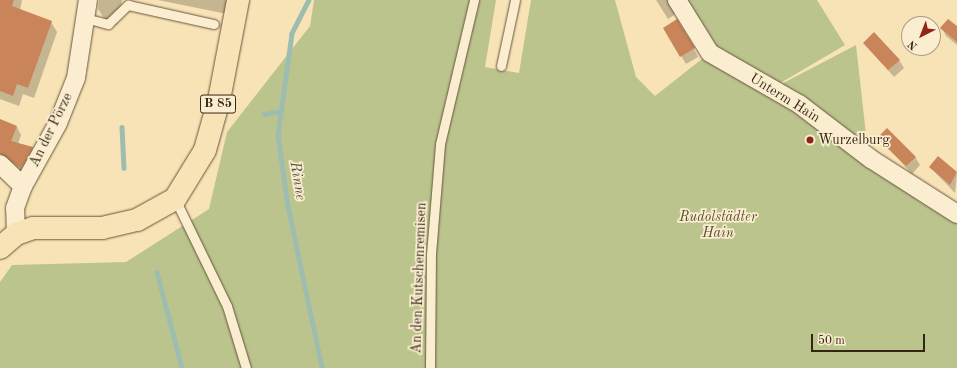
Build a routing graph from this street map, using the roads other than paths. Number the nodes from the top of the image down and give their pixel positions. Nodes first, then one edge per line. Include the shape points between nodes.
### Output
1 (88, 0) edge
2 (238, 0) edge
3 (474, 0) edge
4 (515, 0) edge
5 (676, 0) edge
6 (85, 18) junction
7 (214, 24) dead end
8 (500, 66) dead end
9 (0, 164) edge
10 (23, 186) junction
11 (176, 199) junction
12 (957, 214) edge
13 (8, 241) edge
14 (246, 368) edge
15 (430, 368) edge

1 - 6 street, An der Pörze
2 - 11 main road, B 85 via 219,100 205,150
3 - 15 lane, An den Kutschenremisen via 440,144 431,254
4 - 8 lane
5 - 12 street, Unterm Hain via 710,53 799,104 871,159
6 - 7 lane via 108,24 128,4
6 - 10 street, An der Pörze via 76,78 58,123
9 - 10 street
10 - 13 street, An der Pörze
11 - 13 main road, B 85 via 158,210 120,225 40,227
11 - 14 lane via 227,306

